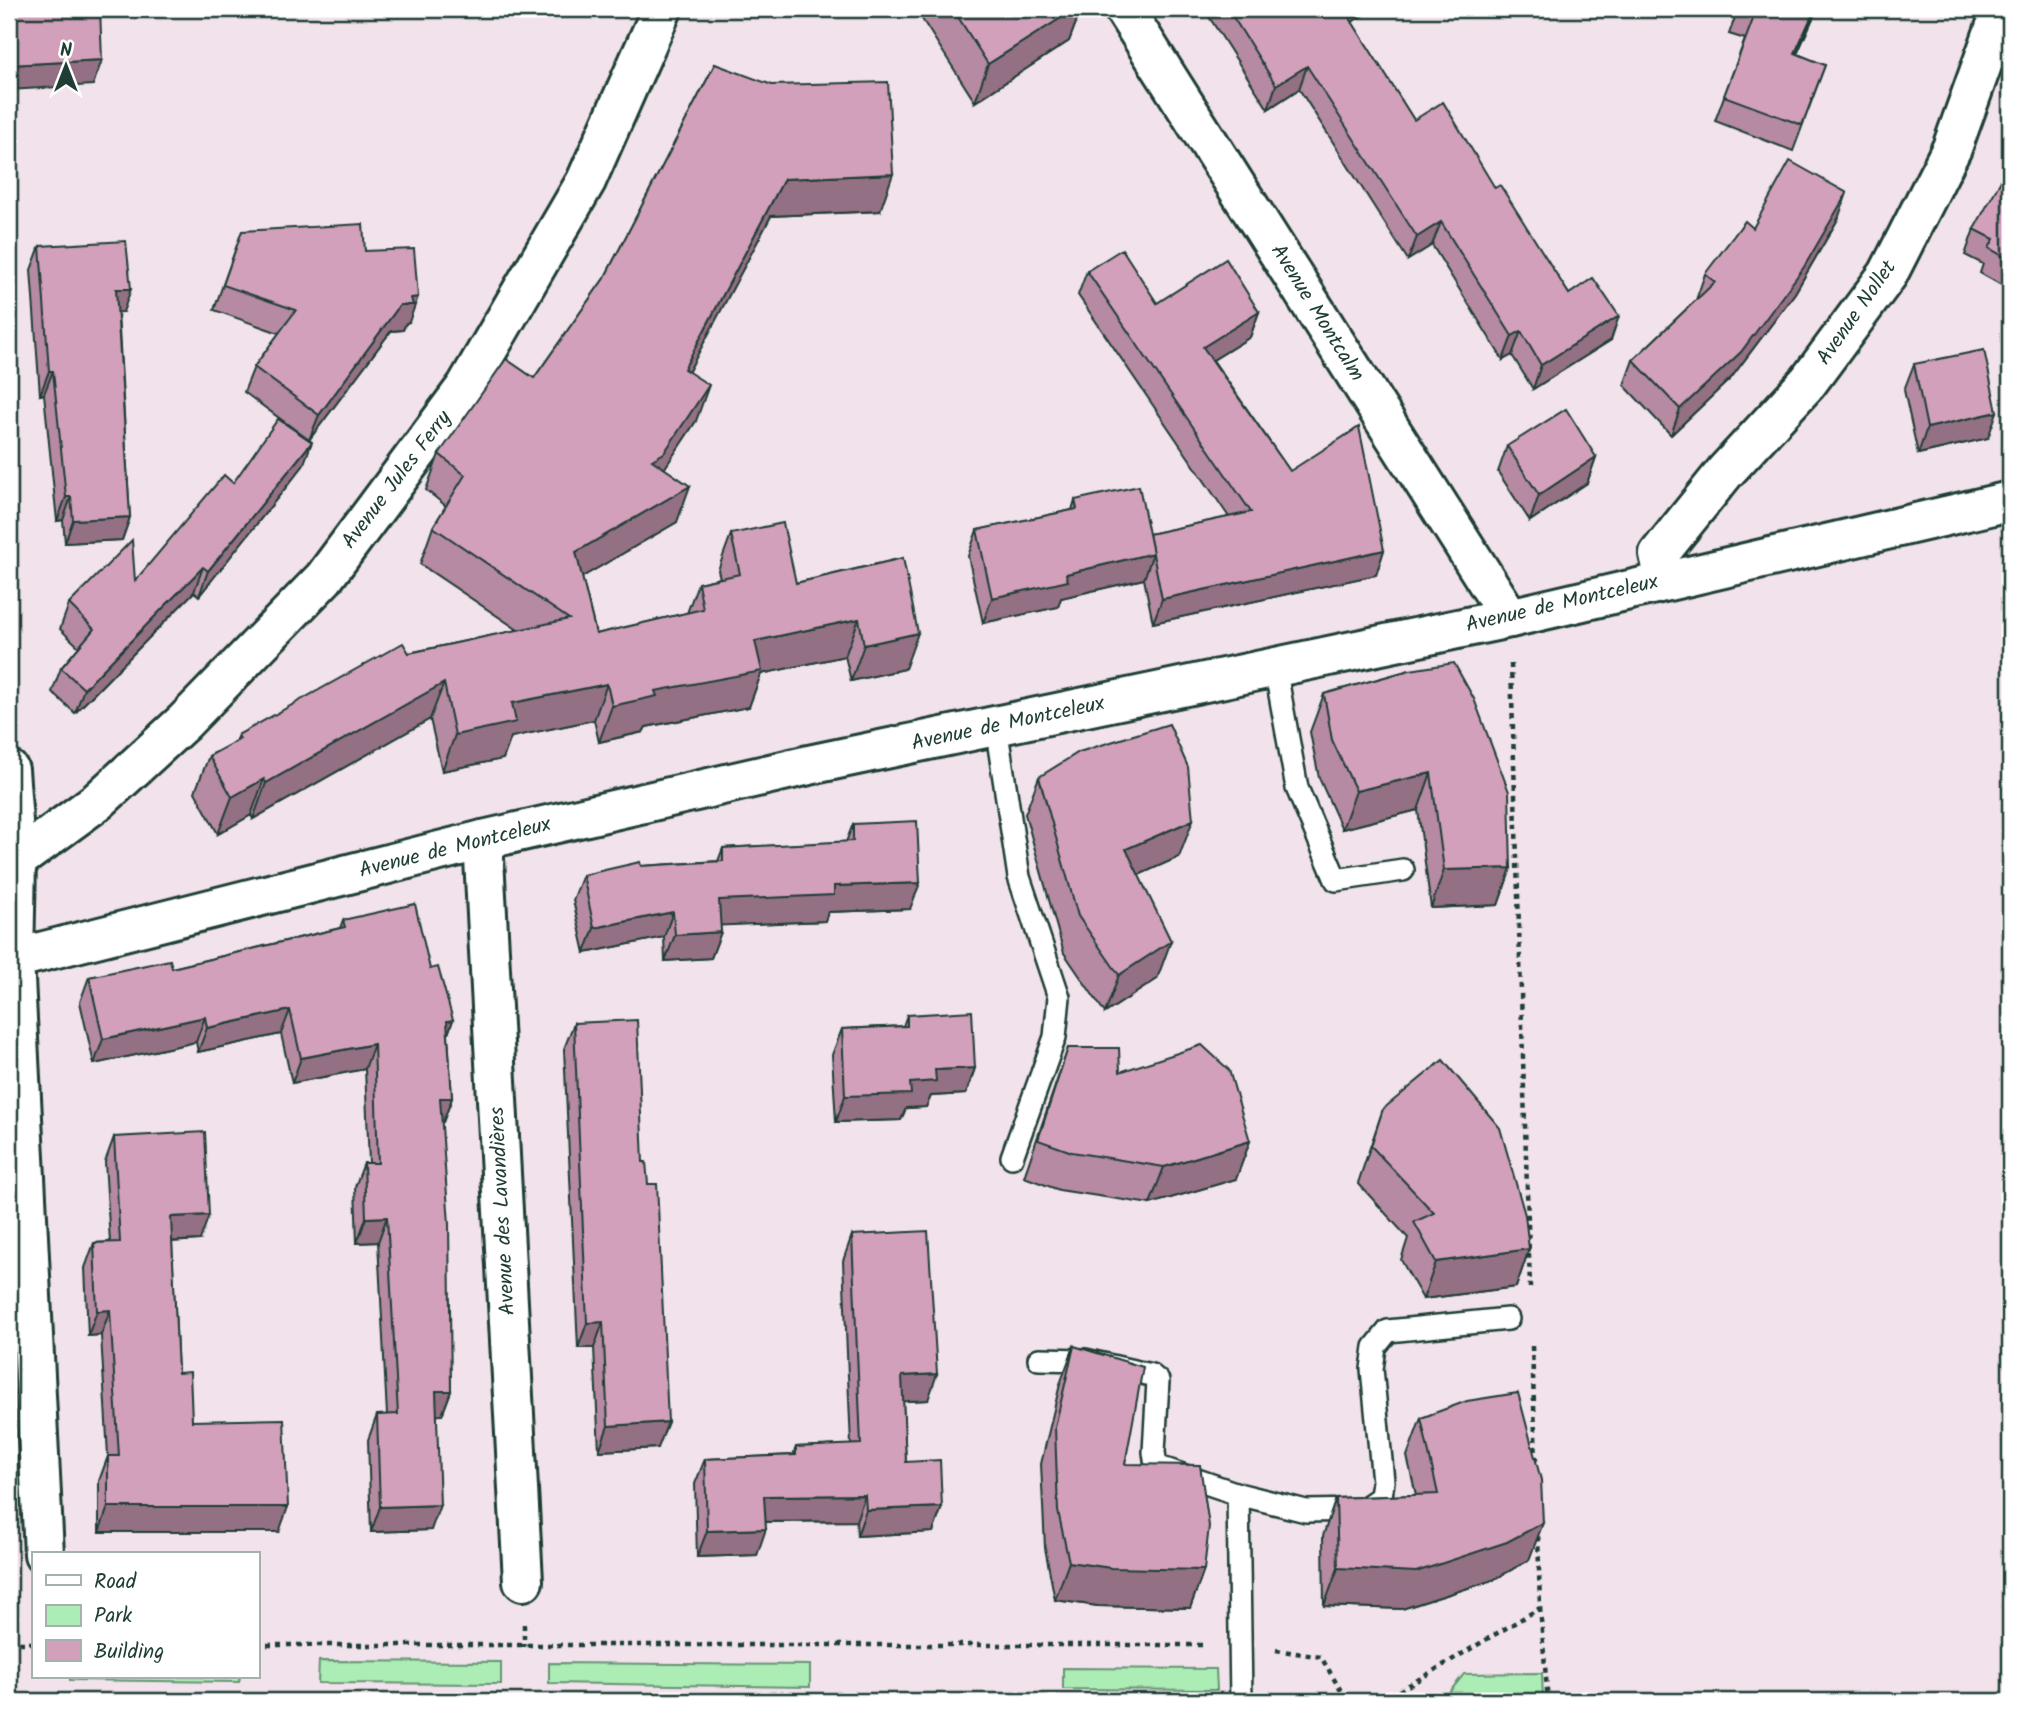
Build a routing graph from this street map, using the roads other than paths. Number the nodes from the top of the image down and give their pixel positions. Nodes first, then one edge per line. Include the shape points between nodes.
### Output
1 (662, 9) edge
2 (1124, 9) edge
3 (2002, 9) edge
4 (2010, 501) edge
5 (1665, 580) junction
6 (1510, 618) junction
7 (1275, 667) junction
8 (996, 726) junction
9 (9, 770) edge
10 (483, 840) junction
11 (13, 864) edge
12 (1403, 870) dead end
13 (12, 959) edge
14 (1012, 1157) dead end
15 (1508, 1319) dead end
16 (1039, 1359) dead end
17 (1238, 1494) junction
18 (44, 1552) edge
19 (523, 1581) dead end
20 (1241, 1701) edge

1 - 11 street, Avenue Jules Ferry via 586,181 466,387 324,578 174,731 98,801
2 - 6 street, Avenue Montcalm
3 - 5 street, Avenue Nollet via 1952,148 1888,274 1808,382 1725,472 1659,554
4 - 5 street, Avenue de Montceleux
5 - 6 street, Avenue de Montceleux
6 - 7 street, Avenue de Montceleux
7 - 8 street, Avenue de Montceleux
7 - 12 lane via 1297,788 1336,880
8 - 10 street, Avenue de Montceleux
8 - 14 lane via 1019,877 1059,997 1055,1037
9 - 11 street
10 - 13 street, Avenue de Montceleux
10 - 19 street, Avenue des Lavandières
11 - 13 street
13 - 18 street
15 - 17 lane via 1388,1331 1375,1347 1372,1369 1383,1481 1381,1497 1362,1510 1306,1511
16 - 17 lane via 1085,1360 1151,1375 1158,1381 1156,1466
17 - 20 lane

